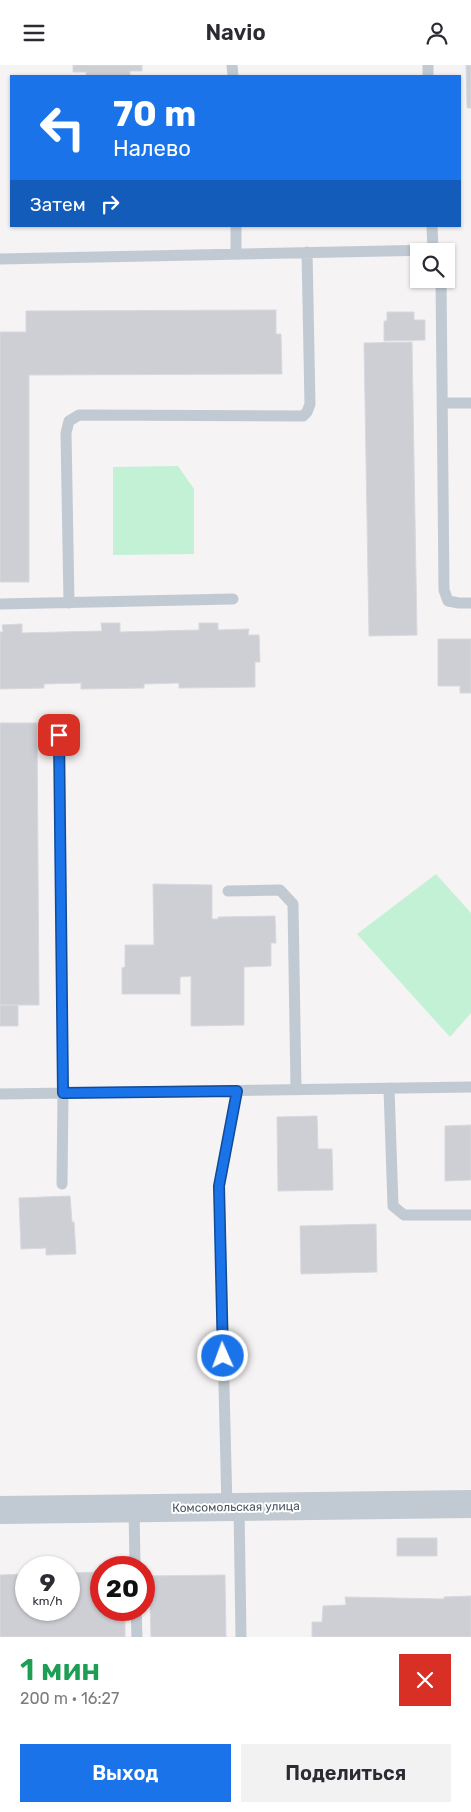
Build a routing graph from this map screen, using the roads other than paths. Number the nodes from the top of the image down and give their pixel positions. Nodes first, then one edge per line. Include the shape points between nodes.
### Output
1 (236, 227) edge
2 (432, 227) edge
3 (433, 243) edge
4 (410, 251) edge
5 (307, 252) junction
6 (236, 254) junction
7 (0, 259) edge
8 (441, 288) edge
9 (442, 403) junction
10 (471, 403) edge
11 (233, 599) dead end
12 (68, 603) junction
13 (471, 603) edge
14 (0, 604) edge
15 (59, 735) dead end
16 (228, 891) dead end
17 (471, 1087) edge
18 (389, 1088) junction
19 (296, 1089) junction
20 (237, 1091) junction
21 (63, 1093) junction
22 (0, 1095) edge
23 (62, 1184) dead end
24 (471, 1215) edge
25 (471, 1504) edge
26 (233, 1507) junction
27 (134, 1508) junction
28 (0, 1510) edge
29 (135, 1556) edge
30 (136, 1621) edge
31 (137, 1637) edge
32 (241, 1637) edge

1 - 6 lane
2 - 3 lane
4 - 5 lane
5 - 6 lane
5 - 12 lane via 310,404 302,416 79,415 69,421 66,433
6 - 7 lane
8 - 9 lane
9 - 10 lane
9 - 13 lane via 444,591 448,601
11 - 12 lane
12 - 14 lane
15 - 21 lane
16 - 19 lane via 280,890 293,904
17 - 18 lane
18 - 19 lane
18 - 24 lane via 393,1206 404,1215
19 - 20 lane
20 - 21 lane
20 - 26 lane via 219,1186
21 - 22 lane
21 - 23 lane
25 - 26 street, Комсомольская улица
26 - 27 street, Комсомольская улица
26 - 32 lane
27 - 28 street, Комсомольская улица
27 - 29 lane
30 - 31 lane

